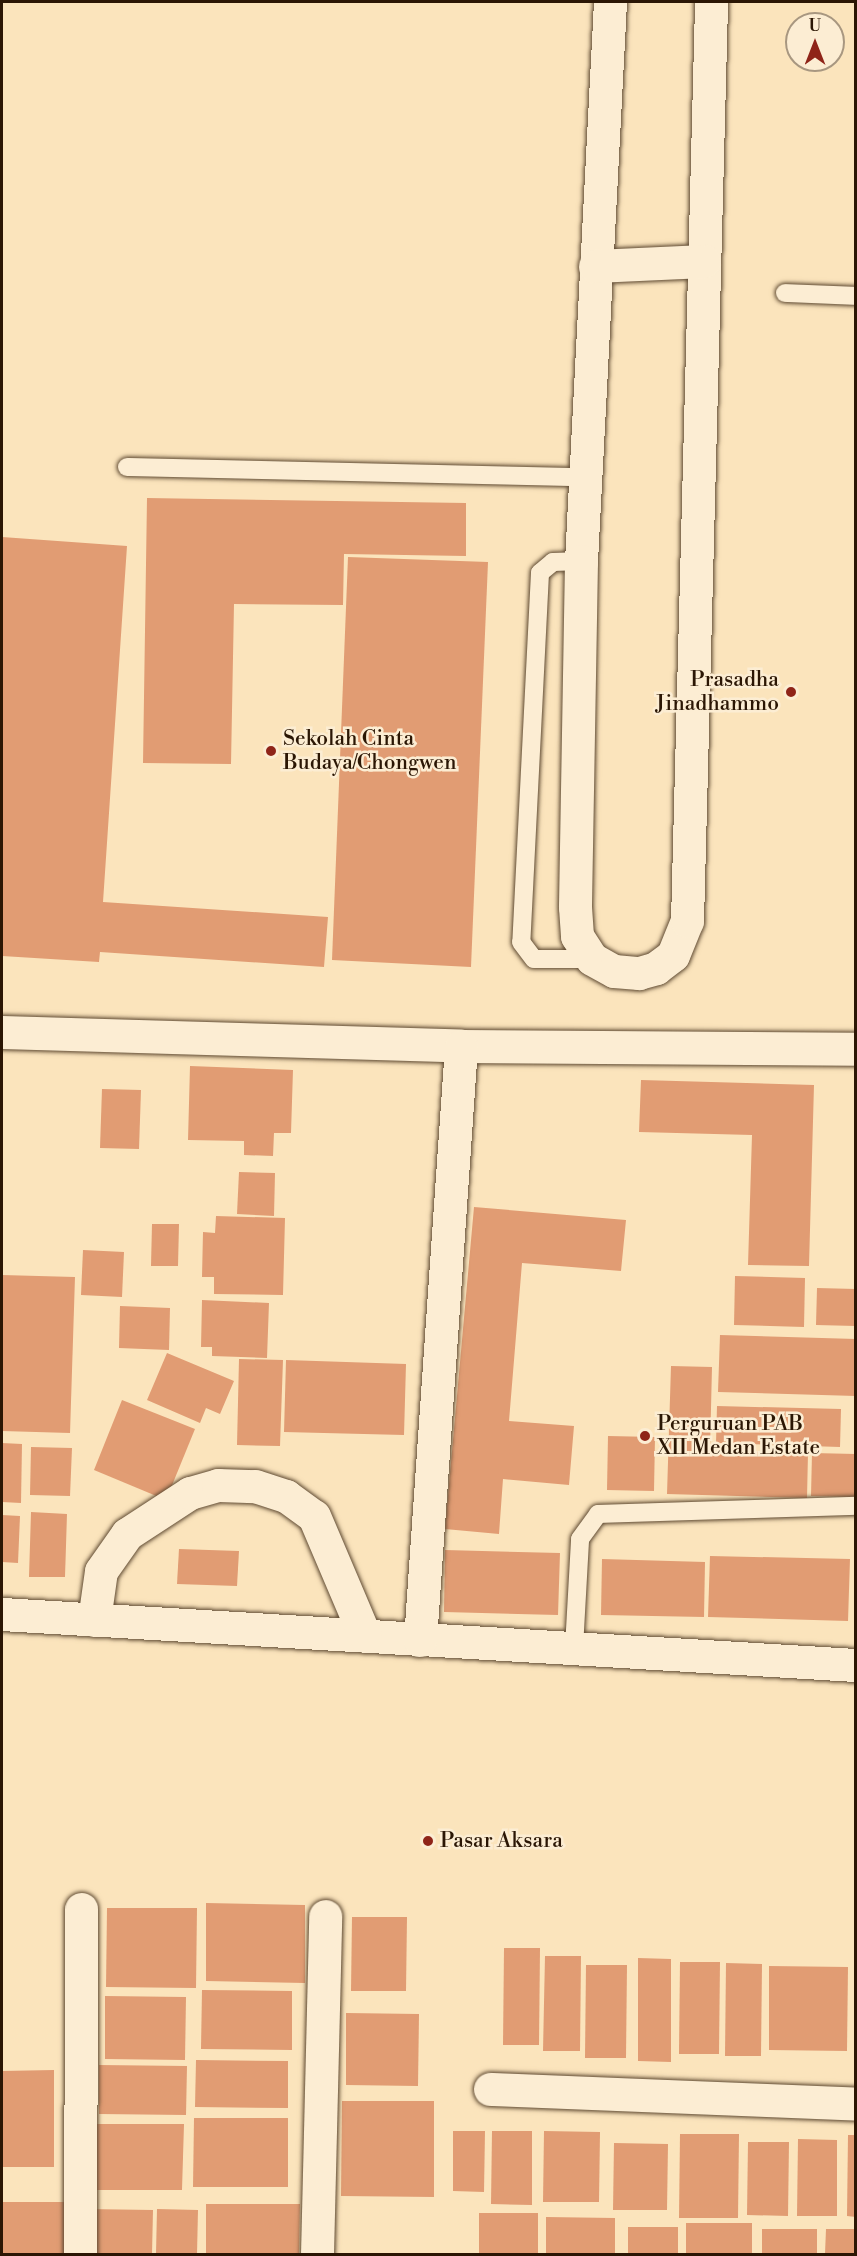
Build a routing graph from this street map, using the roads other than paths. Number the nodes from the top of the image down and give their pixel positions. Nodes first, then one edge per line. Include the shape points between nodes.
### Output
1 (610, 2) edge
2 (711, 2) edge
3 (704, 261) junction
4 (595, 266) junction
5 (784, 293) dead end
6 (855, 296) edge
7 (127, 466) dead end
8 (584, 477) junction
9 (581, 561) junction
10 (592, 959) junction
11 (2, 1032) edge
12 (461, 1046) junction
13 (855, 1049) edge
14 (855, 1506) edge
15 (2, 1614) edge
16 (94, 1620) junction
17 (365, 1636) junction
18 (420, 1640) junction
19 (574, 1648) junction
20 (855, 1665) edge
21 (81, 1910) dead end
22 (325, 1916) dead end
23 (490, 2089) dead end
24 (855, 2104) edge
25 (80, 2254) edge
26 (317, 2254) edge

1 - 4 street
2 - 3 street
3 - 4 street
3 - 10 street via 687,921 680,945 656,968 639,973 614,971
4 - 8 street
5 - 6 lane
7 - 8 lane
8 - 9 street
9 - 10 street via 575,907 577,936
9 - 10 lane via 553,562 540,573 521,942 534,959
11 - 12 street
12 - 13 street
12 - 18 street
14 - 19 lane via 598,1514 579,1539
15 - 16 street
16 - 17 street
16 - 17 street via 101,1571 127,1534 190,1493 218,1485 255,1486 286,1497 314,1516
17 - 18 street
18 - 19 street
19 - 20 street
21 - 25 street
22 - 26 street
23 - 24 street

